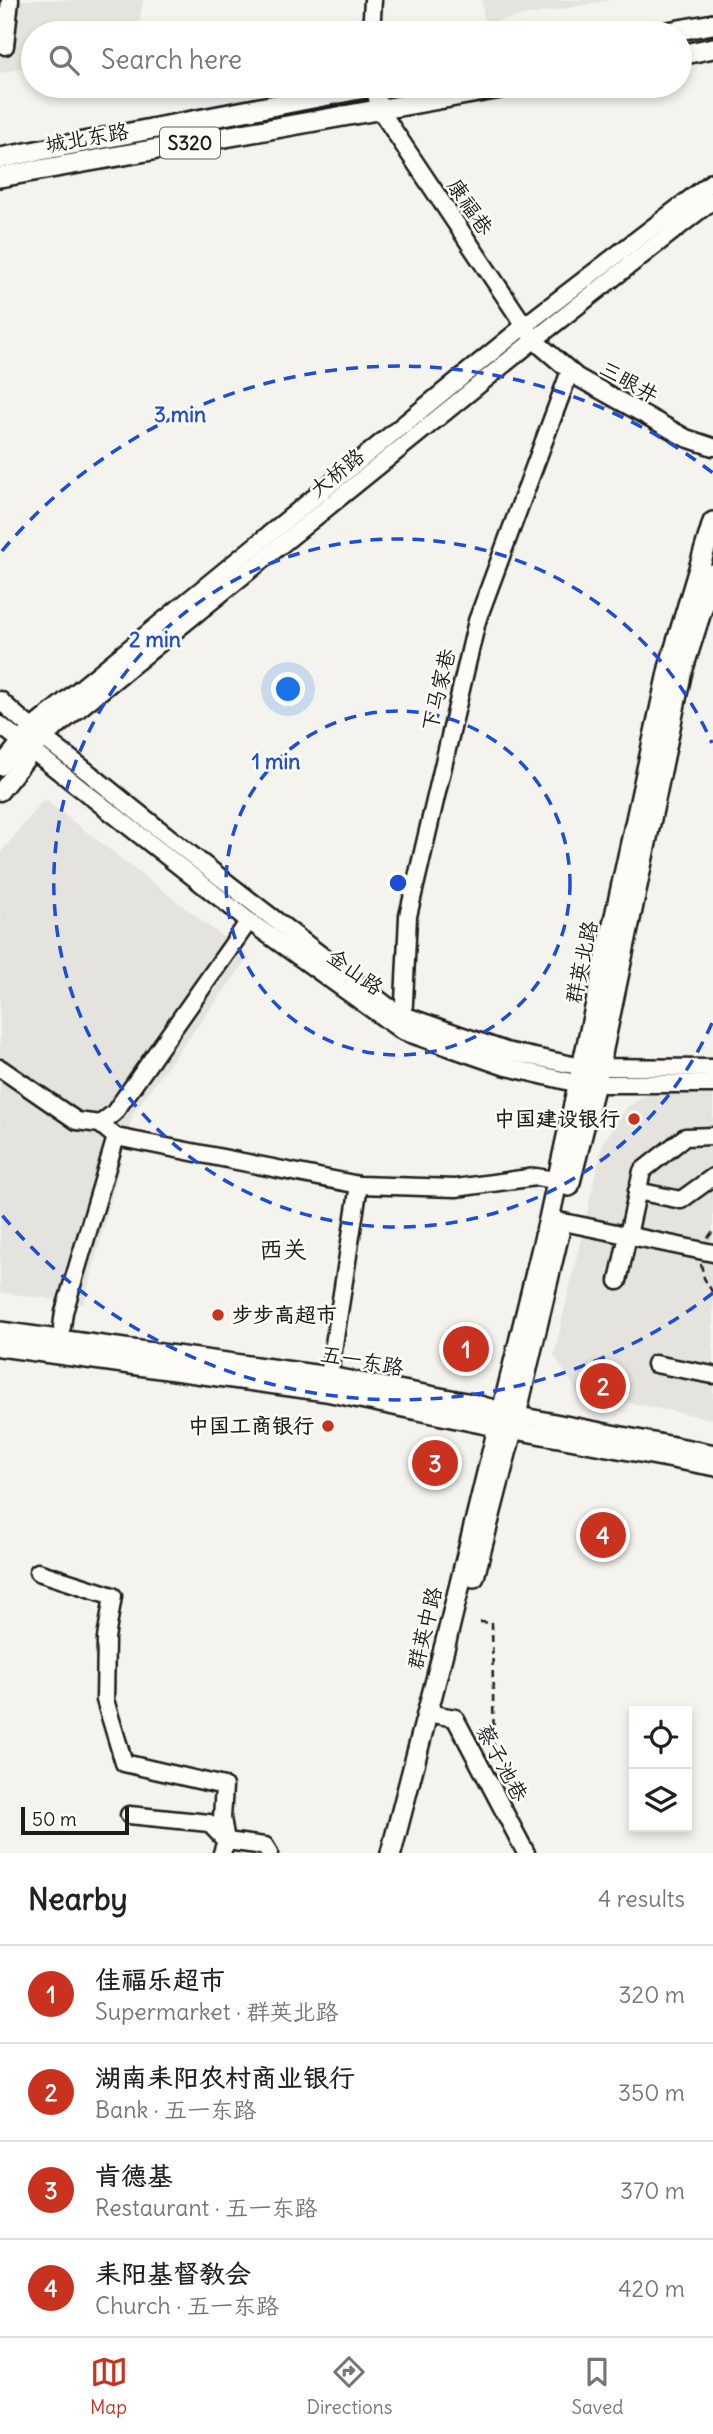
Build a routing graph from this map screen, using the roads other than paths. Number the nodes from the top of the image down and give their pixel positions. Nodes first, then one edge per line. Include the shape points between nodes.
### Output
1 (10, 0) edge
2 (373, 0) edge
3 (372, 21) edge
4 (713, 24) edge
5 (692, 28) edge
6 (5, 46) dead end
7 (713, 48) edge
8 (692, 52) edge
9 (312, 98) edge
10 (378, 98) edge
11 (446, 98) edge
12 (380, 110) junction
13 (0, 158) edge
14 (0, 177) edge
15 (713, 181) edge
16 (713, 200) edge
17 (529, 333) junction
18 (570, 371) junction
19 (713, 447) edge
20 (713, 522) edge
21 (713, 574) edge
22 (0, 700) edge
23 (0, 725) edge
24 (38, 732) junction
25 (26, 746) junction
26 (0, 767) edge
27 (0, 792) edge
28 (249, 921) junction
29 (403, 1023) junction
30 (0, 1068) edge
31 (713, 1068) edge
32 (589, 1076) junction
33 (713, 1084) edge
34 (100, 1124) junction
35 (713, 1136) edge
36 (116, 1137) junction
37 (713, 1177) edge
38 (564, 1182) junction
39 (359, 1185) junction
40 (637, 1191) junction
41 (555, 1220) junction
42 (627, 1236) junction
43 (713, 1254) edge
44 (618, 1281) dead end
45 (62, 1327) dead end
46 (0, 1332) edge
47 (0, 1346) edge
48 (655, 1364) dead end
49 (713, 1375) edge
50 (328, 1384) junction
51 (507, 1421) junction
52 (713, 1435) edge
53 (711, 1460) edge
54 (38, 1572) dead end
55 (433, 1714) junction
56 (129, 1815) dead end
57 (224, 1847) edge
58 (269, 1853) edge
59 (391, 1853) edge
60 (404, 1853) edge
61 (526, 1853) edge

1 - 6 street
2 - 3 street
4 - 5 main road
7 - 8 main road
9 - 13 main road, 城北东路 / S320
10 - 12 street, 康福巷
11 - 12 main road, 城北东路 / S320
12 - 14 main road, 城北东路 / S320
12 - 17 street, 康福巷
15 - 17 street, 大桥路
16 - 17 street, 大桥路
17 - 18 street, 三眼井
17 - 24 street, 大桥路
18 - 19 street, 三眼井 via 685,438
18 - 29 street, 下马家巷 via 477,621 408,916
20 - 32 main road, 群英北路 via 669,668
21 - 32 main road, 群英北路 via 681,675
22 - 24 street, 金山路
23 - 25 street, 金山路
24 - 25 street, 大桥路
24 - 29 street, 金山路 via 389,1007
25 - 26 street, 大桥路
25 - 27 street, 大桥路
25 - 28 street, 金山路
28 - 29 street, 金山路
28 - 34 street via 114,1113
29 - 32 street, 金山路
30 - 34 street via 77,1121
31 - 32 street, 金山路
32 - 33 street, 金山路
32 - 38 main road, 群英北路
34 - 36 street
35 - 40 street via 685,1137 642,1171
36 - 39 street
36 - 45 street
37 - 40 street via 681,1200
38 - 39 street via 536,1177 456,1188
38 - 41 main road, 群英北路
39 - 50 street
40 - 42 street
41 - 42 street
41 - 51 main road, 群英北路
42 - 43 street
42 - 44 street
46 - 50 main road, 五一东路
47 - 50 main road, 五一东路
48 - 49 street
50 - 51 main road, 五一东路 via 472,1404
51 - 53 street, 五一东路
51 - 55 main road, 群英中路
52 - 53 street
54 - 57 street via 113,1596 106,1638 105,1700 124,1763 223,1786
55 - 59 main road, 群英中路
55 - 60 main road, 群英中路
55 - 61 street, 蔡子池巷 via 455,1718
56 - 57 street via 209,1823
57 - 58 street via 265,1846

